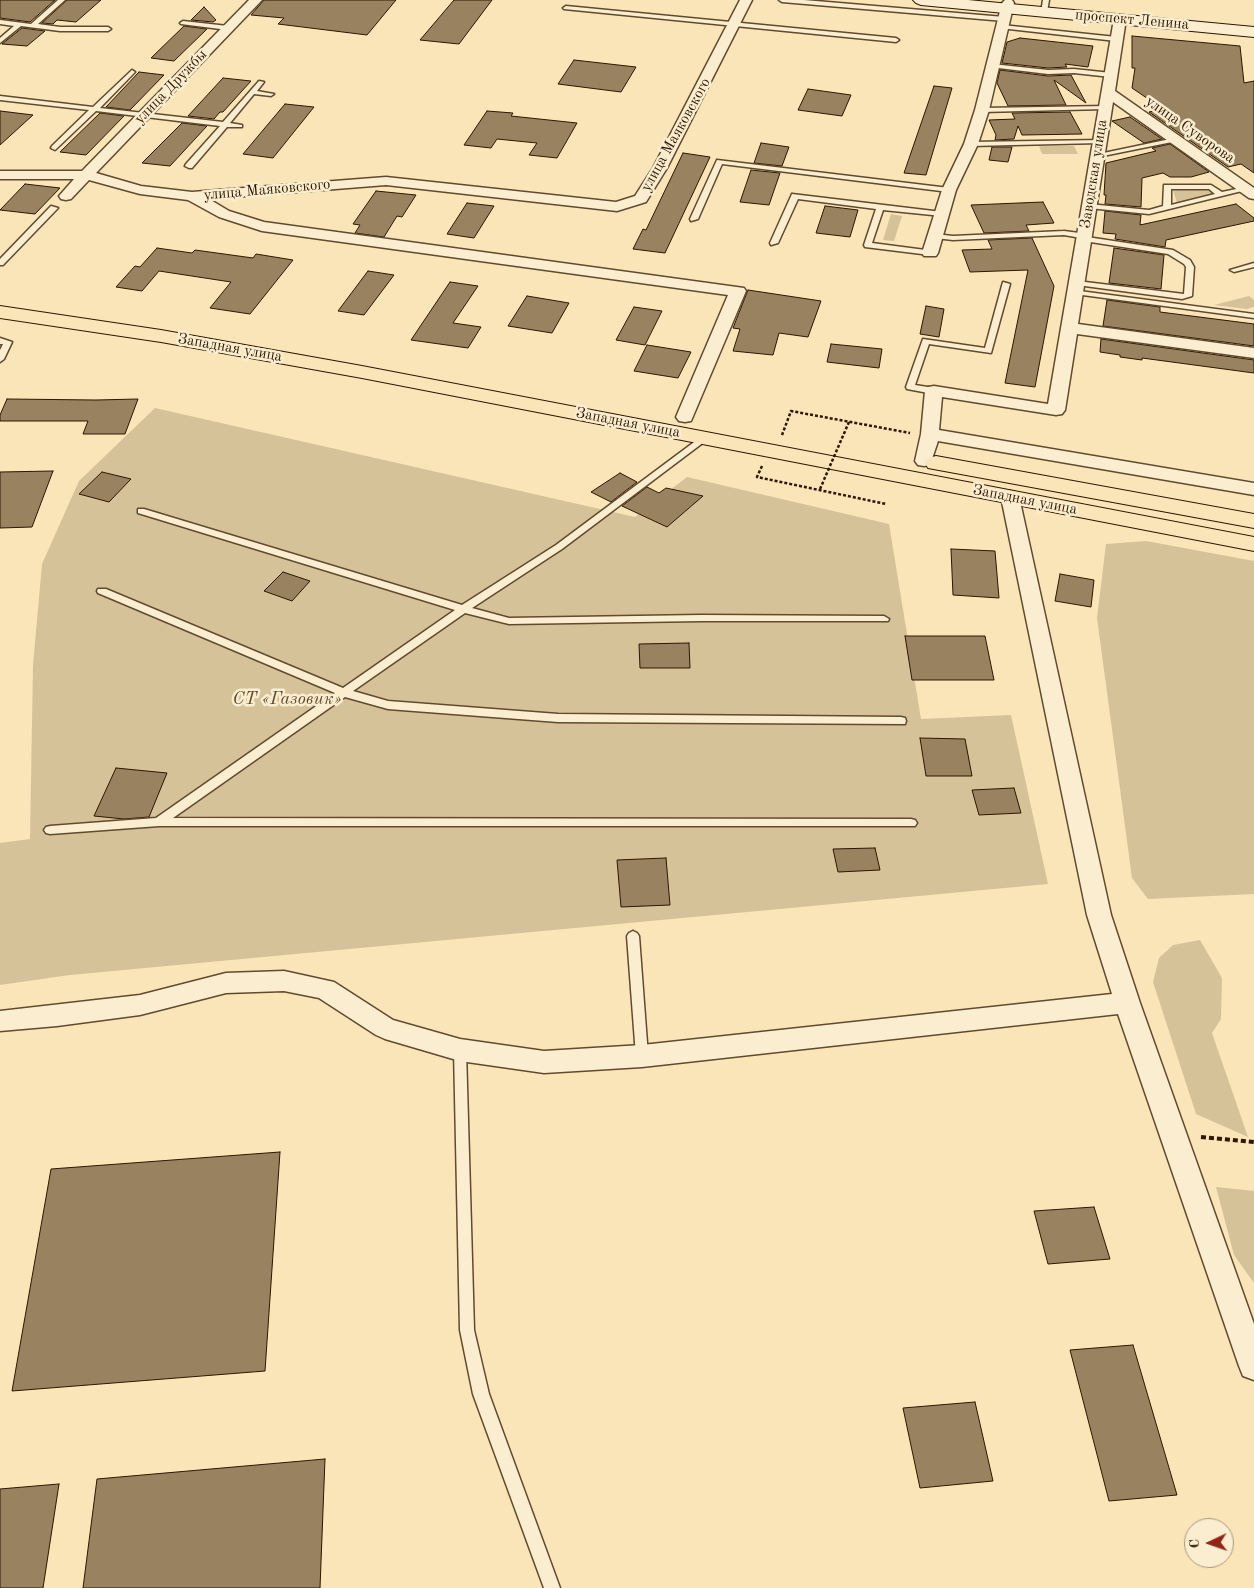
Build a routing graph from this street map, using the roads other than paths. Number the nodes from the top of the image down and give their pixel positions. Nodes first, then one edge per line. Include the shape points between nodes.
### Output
1 (62, 0) edge
2 (256, 0) edge
3 (746, 0) edge
4 (782, 0) edge
5 (921, 0) edge
6 (972, 0) edge
7 (1045, 6) edge
8 (566, 8) dead end
9 (1005, 15) junction
10 (1120, 19) junction
11 (0, 22) edge
12 (183, 23) dead end
13 (20, 24) junction
14 (735, 25) junction
15 (32, 26) junction
16 (1254, 27) edge
17 (228, 28) junction
18 (108, 30) dead end
19 (1254, 32) edge
20 (1116, 39) junction
21 (896, 40) dead end
22 (0, 41) edge
23 (992, 66) junction
24 (132, 72) dead end
25 (1110, 75) junction
26 (261, 82) dead end
27 (252, 92) junction
28 (271, 94) dead end
29 (0, 98) edge
30 (1106, 99) junction
31 (982, 110) junction
32 (94, 111) junction
33 (144, 116) junction
34 (224, 124) junction
35 (240, 126) dead end
36 (1175, 140) junction
37 (971, 144) junction
38 (55, 148) dead end
39 (1099, 148) junction
40 (189, 166) dead end
41 (0, 175) edge
42 (87, 175) junction
43 (948, 190) junction
44 (1250, 192) edge
45 (1221, 195) junction
46 (66, 196) dead end
47 (192, 196) junction
48 (880, 206) junction
49 (1089, 206) junction
50 (54, 208) dead end
51 (1167, 208) junction
52 (942, 214) junction
53 (694, 219) dead end
54 (935, 236) junction
55 (1084, 238) junction
56 (774, 243) dead end
57 (930, 253) joint
58 (0, 263) edge
59 (1254, 266) edge
60 (1234, 270) dead end
61 (1006, 284) dead end
62 (1076, 288) junction
63 (0, 297) edge
64 (0, 312) edge
65 (1254, 316) edge
66 (1069, 328) junction
67 (0, 342) edge
68 (1254, 353) edge
69 (0, 359) edge
70 (934, 391) junction
71 (685, 417) junction
72 (930, 434) junction
73 (705, 437) junction
74 (924, 461) junction
75 (1254, 489) edge
76 (1010, 497) junction
77 (141, 511) dead end
78 (1254, 521) edge
79 (1254, 544) edge
80 (102, 591) dead end
81 (463, 610) junction
82 (884, 619) dead end
83 (345, 693) junction
84 (901, 722) dead end
85 (159, 822) junction
86 (911, 822) dead end
87 (50, 830) dead end
88 (633, 936) dead end
89 (1126, 1003) junction
90 (0, 1020) edge
91 (460, 1050) junction
92 (642, 1056) junction
93 (1254, 1366) edge
94 (552, 1588) edge

1 - 15 lane
2 - 17 street, улица Дружбы
3 - 14 street, улица Маяковского
4 - 9 lane
5 - 9 main road, проспект Ленина
6 - 9 main road, проспект Ленина
7 - 9 main road, проспект Ленина
7 - 10 main road, проспект Ленина
7 - 16 main road, проспект Ленина
8 - 14 lane
9 - 20 lane
9 - 23 street
10 - 19 main road, проспект Ленина
10 - 20 street, Заводская улица
11 - 13 lane
12 - 17 lane
13 - 15 lane
13 - 22 lane
14 - 21 lane
14 - 47 street, улица Маяковского via 641,199 617,207 386,181
15 - 18 lane
17 - 33 street, улица Дружбы
20 - 25 street, Заводская улица
23 - 25 lane
23 - 31 street
24 - 32 lane
25 - 30 street, Заводская улица
26 - 27 lane
27 - 28 lane
27 - 34 lane
29 - 32 lane
30 - 31 lane
30 - 36 street, улица Суворова
30 - 39 street, Заводская улица
31 - 37 street
32 - 33 lane
32 - 38 lane
33 - 34 lane
33 - 42 street, улица Дружбы
34 - 35 lane
34 - 40 lane
36 - 39 lane
36 - 44 street, улица Суворова
37 - 39 lane
37 - 43 street
39 - 49 street, Заводская улица
41 - 42 street
42 - 46 street, улица Дружбы
42 - 47 street via 140,190
43 - 52 street
43 - 53 lane via 720,162
44 - 45 lane
45 - 51 lane
45 - 51 lane via 1211,187 1167,186
47 - 71 street, улица Маяковского via 224,214 262,226 738,291
48 - 52 lane
48 - 56 lane via 795,196
48 - 57 lane via 868,245
49 - 51 lane via 1148,212
49 - 55 street, Заводская улица
50 - 58 lane
52 - 54 street
54 - 55 lane via 1064,233
54 - 57 street
55 - 62 street, Заводская улица
55 - 62 lane via 1170,252 1190,267 1188,296
59 - 60 lane
61 - 70 lane via 988,351 926,340 910,387
62 - 65 lane
62 - 66 street, Заводская улица
63 - 71 main road, Западная улица via 176,324
64 - 73 main road, Западная улица via 161,336
66 - 68 street
66 - 70 street, Заводская улица via 1056,410
67 - 69 lane via 8,342
70 - 72 street
71 - 74 main road, Западная улица
72 - 74 street
72 - 75 street
73 - 76 main road, Западная улица
73 - 81 lane via 559,547
74 - 78 main road, Западная улица
76 - 79 main road, Западная улица
76 - 89 street via 1099,915
77 - 81 lane
80 - 83 lane
81 - 82 lane via 509,621
81 - 83 lane
83 - 84 lane via 388,704 558,718
83 - 85 lane
85 - 86 lane
85 - 87 lane
88 - 92 lane
89 - 92 street
89 - 93 street
90 - 91 street via 140,1004 226,983 284,981 325,989 385,1028
91 - 92 street via 544,1062
91 - 94 lane via 467,1330 480,1394

